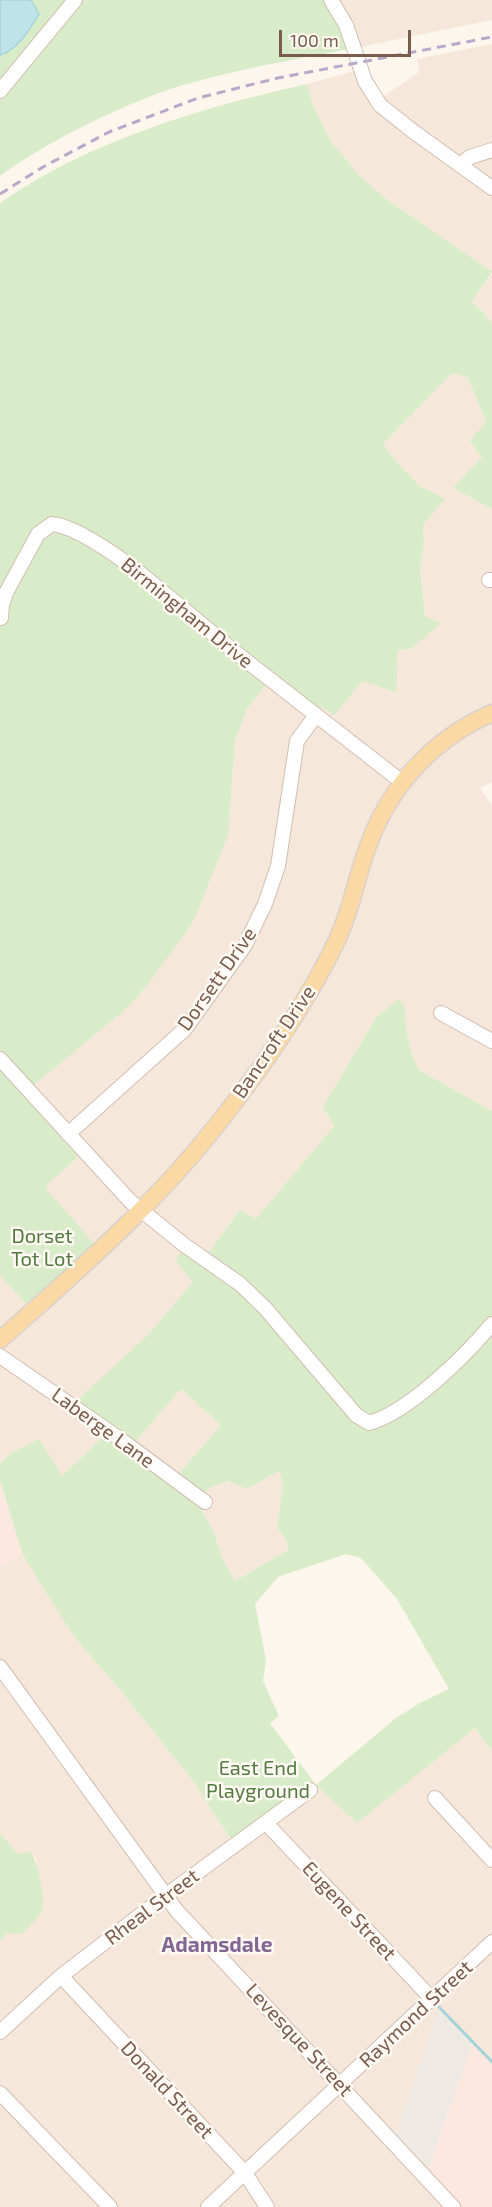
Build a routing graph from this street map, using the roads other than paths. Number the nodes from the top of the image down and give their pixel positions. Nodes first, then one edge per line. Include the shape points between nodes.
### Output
1 (75, 0) edge
2 (331, 0) edge
3 (0, 91) edge
4 (492, 150) edge
5 (460, 165) junction
6 (492, 188) edge
7 (1, 618) edge
8 (492, 713) edge
9 (316, 715) junction
10 (402, 782) junction
11 (441, 1012) dead end
12 (492, 1041) edge
13 (0, 1059) edge
14 (68, 1134) junction
15 (141, 1211) junction
16 (492, 1324) edge
17 (0, 1340) edge
18 (0, 1356) edge
19 (205, 1502) dead end
20 (0, 1667) edge
21 (310, 1790) dead end
22 (435, 1798) dead end
23 (266, 1822) junction
24 (492, 1860) edge
25 (164, 1896) junction
26 (492, 1942) edge
27 (61, 1976) junction
28 (432, 1999) junction
29 (0, 2032) edge
30 (341, 2084) junction
31 (0, 2093) edge
32 (246, 2173) junction
33 (110, 2207) edge
34 (208, 2207) edge
35 (267, 2207) edge
36 (453, 2207) edge

1 - 3 street
2 - 5 street via 346,25 365,81 375,98
4 - 5 street
5 - 6 street
7 - 9 street, Birmingham Drive via 7,591 38,534 52,525 64,526 133,567
8 - 10 main road, Bancroft Drive via 438,745
9 - 10 street, Birmingham Drive
9 - 14 street, Dorsett Drive via 297,741 278,866 245,945 185,1029
10 - 15 main road, Bancroft Drive via 377,823 338,938 306,996 238,1096
11 - 12 street
13 - 14 street
14 - 15 street
15 - 16 street via 240,1284 356,1415 369,1423 383,1419 418,1394 452,1366
15 - 17 main road, Bancroft Drive
18 - 19 street, Laberge Lane
20 - 25 street, Levesque Street
21 - 23 street, Rheal Street
22 - 24 street
23 - 25 street, Rheal Street
23 - 28 street, Eugene Street
25 - 27 street, Rheal Street
25 - 30 street, Levesque Street
26 - 28 street, Raymond Street
27 - 29 street, Rheal Street
27 - 32 street, Donald Street
28 - 30 street, Raymond Street
30 - 32 street, Raymond Street
30 - 36 street, Levesque Street
31 - 33 street
32 - 34 street, Raymond Street
32 - 35 street, Donald Street

